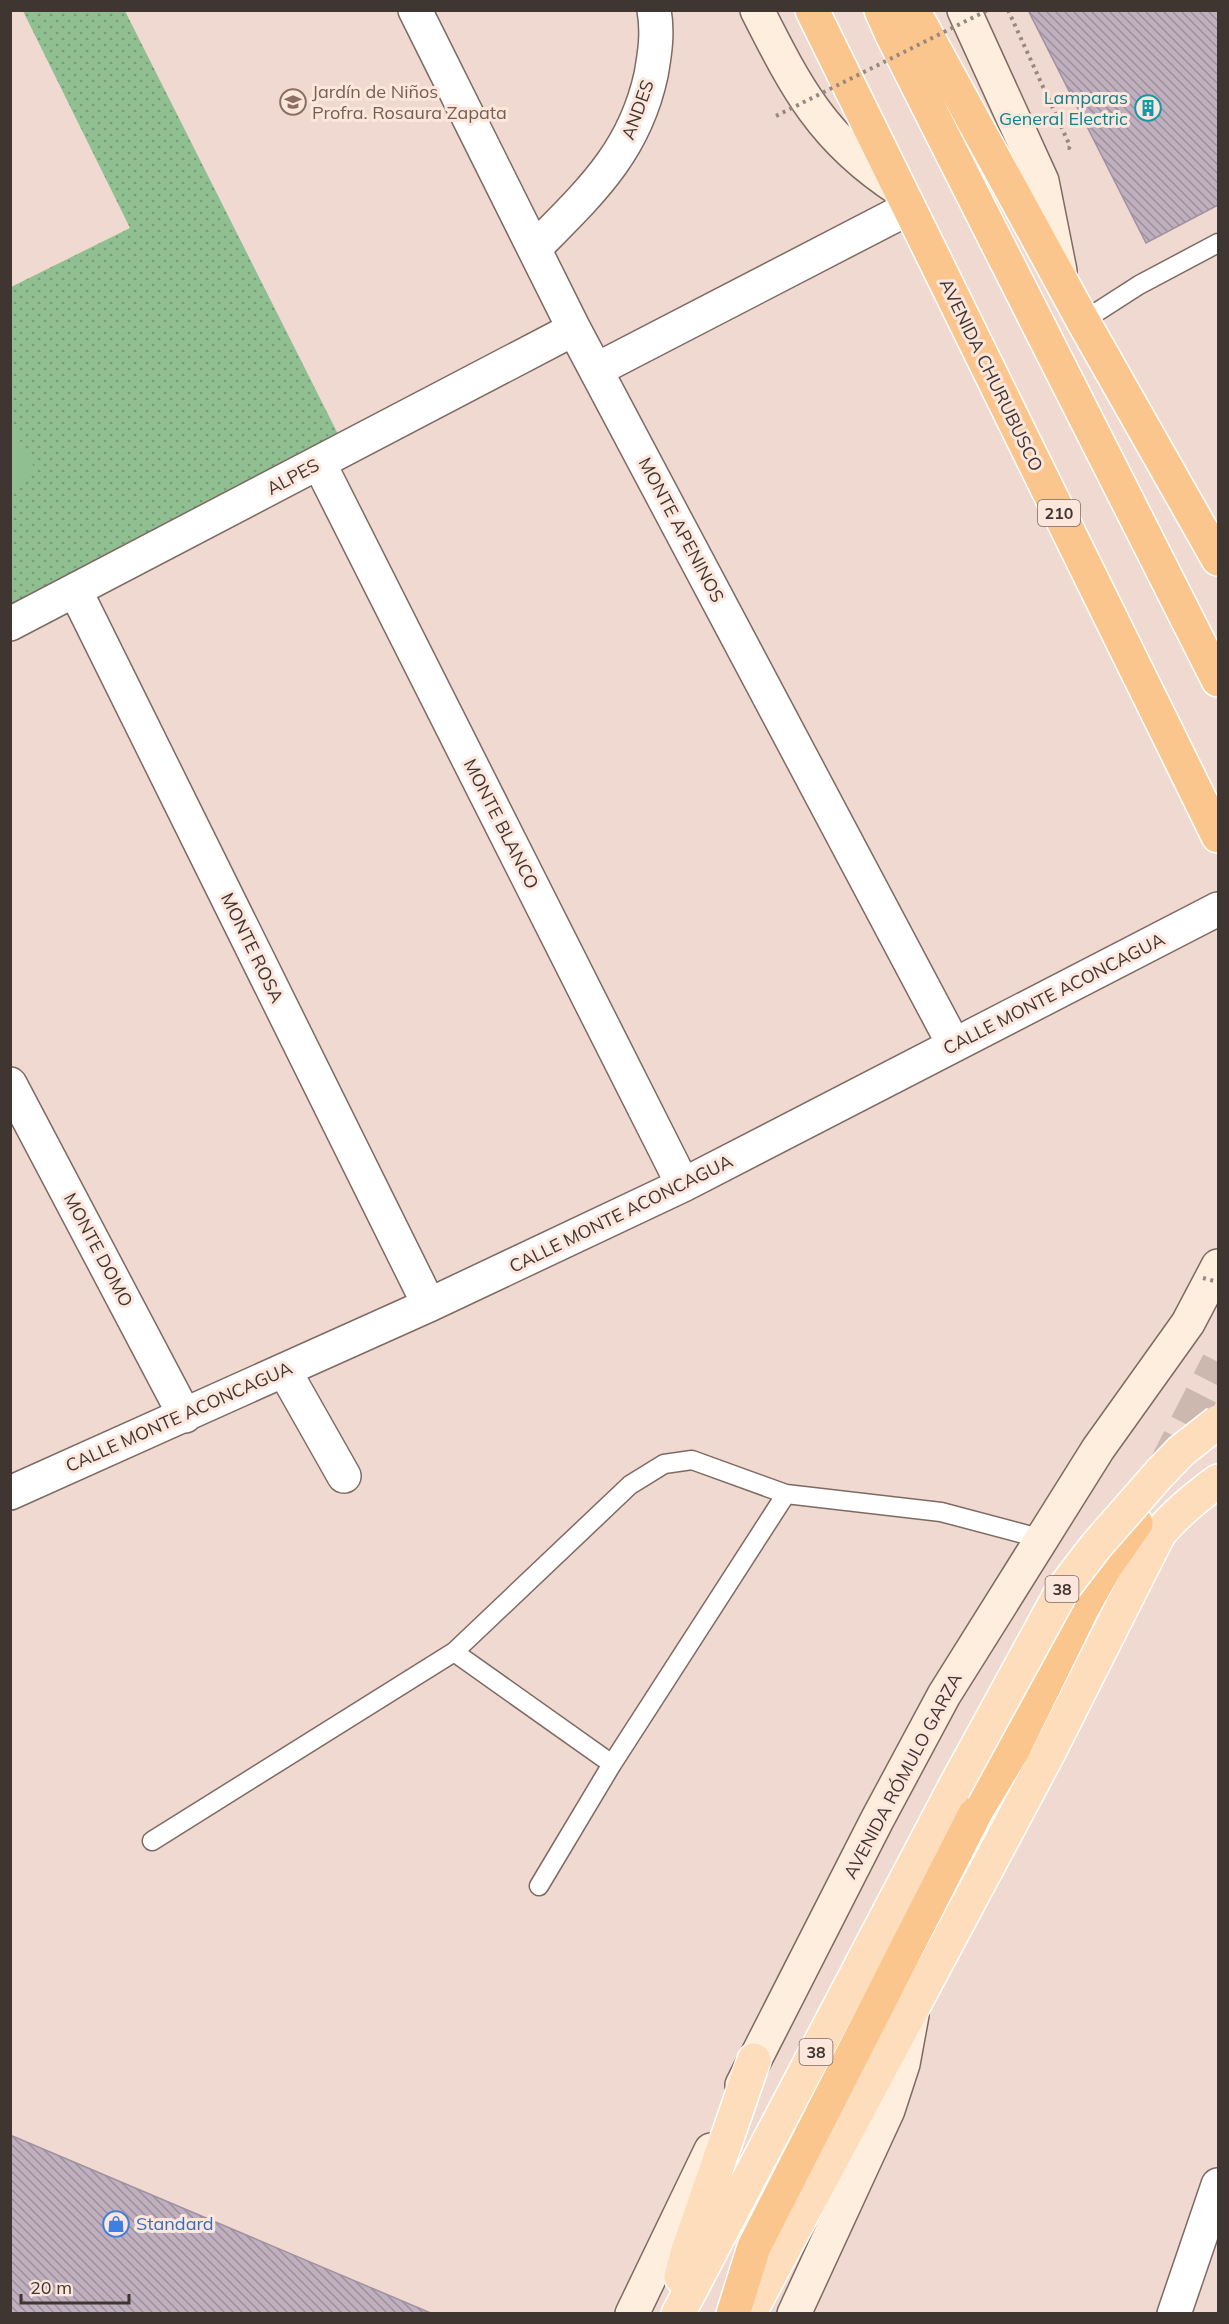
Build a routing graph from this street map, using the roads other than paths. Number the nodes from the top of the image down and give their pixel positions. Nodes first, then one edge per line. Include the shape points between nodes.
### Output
1 (415, 10) edge
2 (654, 10) edge
3 (757, 10) edge
4 (812, 10) edge
5 (882, 10) edge
6 (913, 10) edge
7 (964, 10) edge
8 (904, 199) junction
9 (1218, 243) edge
10 (535, 248) junction
11 (1062, 282) junction
12 (1083, 321) junction
13 (574, 329) junction
14 (597, 370) junction
15 (319, 463) junction
16 (1218, 559) edge
17 (75, 590) junction
18 (10, 624) edge
19 (1218, 680) edge
20 (1218, 836) edge
21 (1218, 909) edge
22 (954, 1045) junction
23 (10, 1084) edge
24 (683, 1185) junction
25 (1211, 1272) edge
26 (429, 1305) junction
27 (284, 1370) junction
28 (185, 1416) junction
29 (1218, 1422) edge
30 (344, 1476) dead end
31 (1218, 1481) edge
32 (10, 1493) edge
33 (786, 1494) junction
34 (1136, 1523) dead end
35 (1043, 1539) junction
36 (454, 1652) junction
37 (612, 1764) junction
38 (152, 1841) dead end
39 (538, 1886) dead end
40 (912, 2011) junction
41 (754, 2061) junction
42 (1218, 2185) edge
43 (632, 2313) edge
44 (671, 2313) edge
45 (678, 2313) edge
46 (733, 2313) edge
47 (749, 2313) edge
48 (794, 2313) edge
49 (1174, 2313) edge

1 - 10 street, MONTE APENINOS
2 - 10 street, ANDES via 657,27 646,99 625,146 590,192
3 - 8 street via 816,116 855,157
4 - 8 highway, AVENIDA CHURUBUSCO / 210
5 - 19 highway
6 - 11 highway
7 - 11 street via 1042,182
8 - 14 street
8 - 20 highway, AVENIDA CHURUBUSCO / 210
9 - 12 lane via 1139,285
10 - 13 street, MONTE APENINOS
11 - 12 highway
12 - 16 highway
13 - 14 street, MONTE APENINOS
13 - 15 street, ALPES
14 - 22 street, MONTE APENINOS
15 - 17 street, ALPES
15 - 24 street, MONTE BLANCO
17 - 18 street, ALPES
17 - 26 street, MONTE ROSA
21 - 22 street, CALLE MONTE ACONCAGUA
22 - 24 street, CALLE MONTE ACONCAGUA
23 - 28 street, MONTE DOMO
24 - 26 street, CALLE MONTE ACONCAGUA
25 - 35 street, AVENIDA RÓMULO GARZA / 38 via 1188,1323 1098,1449
26 - 27 street, CALLE MONTE ACONCAGUA
27 - 28 street, CALLE MONTE ACONCAGUA
27 - 30 street
28 - 32 street, CALLE MONTE ACONCAGUA
29 - 45 main road, 38, bridge via 1159,1474 1063,1589
31 - 40 main road via 1195,1497 1159,1534
33 - 35 lane via 941,1512
33 - 36 lane via 692,1460 664,1464 630,1485
33 - 37 lane
34 - 46 highway via 1082,1609 1013,1750 977,1810 754,2247
35 - 41 street, AVENIDA RÓMULO GARZA / 38 via 944,1695
36 - 37 lane
36 - 38 lane
37 - 39 lane
40 - 47 main road
40 - 48 street via 903,2064 888,2110
41 - 43 street, AVENIDA RÓMULO GARZA
41 - 44 main road via 687,2251
42 - 49 street

